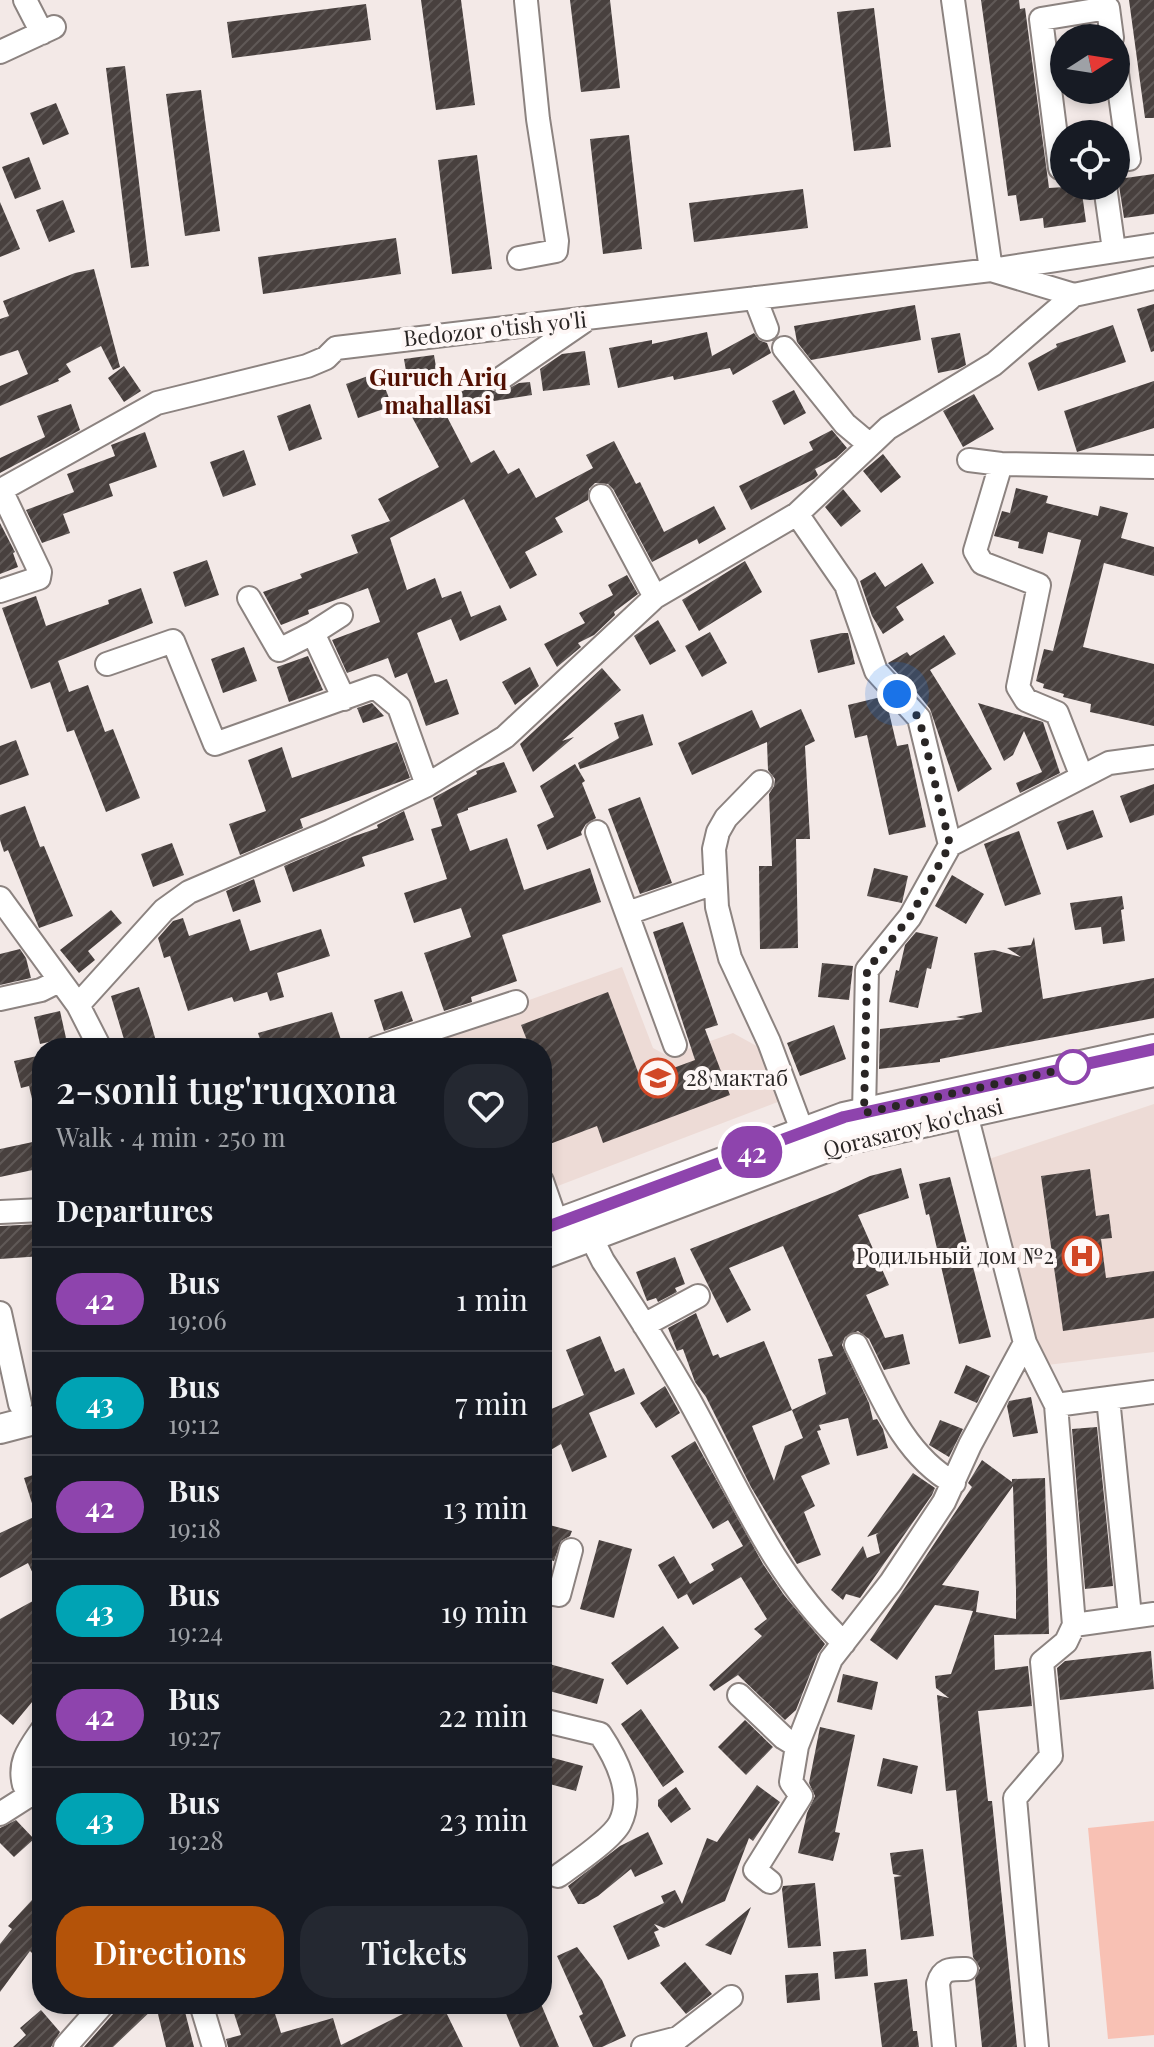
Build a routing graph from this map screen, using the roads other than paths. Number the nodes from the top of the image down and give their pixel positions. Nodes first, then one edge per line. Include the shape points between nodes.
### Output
1 (25, 0) edge
2 (953, 0) edge
3 (526, 1) edge
4 (1084, 6) edge
5 (1110, 24) edge
6 (0, 52) edge
7 (1054, 120) edge
8 (1107, 200) edge
9 (1154, 245) edge
10 (1114, 250) junction
11 (519, 258) dead end
12 (991, 270) junction
13 (1154, 278) edge
14 (1074, 295) junction
15 (755, 298) junction
16 (588, 319) junction
17 (767, 329) dead end
18 (784, 348) dead end
19 (500, 379) dead end
20 (870, 445) junction
21 (969, 460) dead end
22 (1001, 464) junction
23 (1154, 467) edge
24 (601, 496) dead end
25 (797, 514) junction
26 (0, 591) edge
27 (655, 597) junction
28 (249, 598) dead end
29 (341, 615) dead end
30 (313, 633) junction
31 (107, 664) dead end
32 (344, 699) junction
33 (1154, 757) edge
34 (1082, 777) junction
35 (761, 782) dead end
36 (427, 785) junction
37 (597, 832) dead end
38 (950, 845) junction
39 (714, 883) junction
40 (0, 898) edge
41 (628, 913) junction
42 (59, 981) junction
43 (0, 999) edge
44 (516, 1002) dead end
45 (78, 1005) junction
46 (95, 1038) edge
47 (406, 1038) edge
48 (675, 1045) dead end
49 (1154, 1049) edge
50 (1154, 1072) edge
51 (864, 1113) junction
52 (966, 1114) junction
53 (803, 1133) junction
54 (32, 1210) edge
55 (0, 1212) edge
56 (552, 1225) edge
57 (591, 1237) junction
58 (552, 1251) edge
59 (698, 1296) dead end
60 (0, 1313) edge
61 (644, 1325) junction
62 (1025, 1343) junction
63 (856, 1345) dead end
64 (6, 1365) edge
65 (1154, 1392) edge
66 (1108, 1398) junction
67 (1056, 1405) junction
68 (26, 1407) edge
69 (0, 1429) edge
70 (954, 1483) junction
71 (571, 1550) dead end
72 (552, 1594) edge
73 (1154, 1614) edge
74 (1130, 1616) junction
75 (1074, 1625) junction
76 (844, 1643) junction
77 (739, 1695) dead end
78 (552, 1722) edge
79 (32, 1745) edge
80 (797, 1746) junction
81 (32, 1791) edge
82 (32, 1799) edge
83 (0, 1814) edge
84 (558, 1876) dead end
85 (770, 1882) dead end
86 (966, 1969) dead end
87 (731, 1997) dead end
88 (94, 2014) edge
89 (204, 2014) edge
90 (65, 2047) edge
91 (214, 2047) edge
92 (643, 2047) edge
93 (944, 2047) edge
94 (1037, 2047) edge

1 - 6 street via 48,30
2 - 12 street
3 - 11 street via 557,241 556,251
4 - 5 street via 1108,8
4 - 7 street via 1041,19
8 - 10 street
9 - 10 street, Bedozor o'tish yo'li
10 - 12 street, Bedozor o'tish yo'li
12 - 14 street
12 - 15 street, Bedozor o'tish yo'li
13 - 14 street
14 - 20 street via 994,364 888,428
15 - 16 street, Bedozor o'tish yo'li
15 - 17 street
16 - 19 street
16 - 26 street, Bedozor o'tish yo'li via 336,348 307,366 157,403 1,490 40,572 33,581
18 - 20 street via 845,424
20 - 25 street
21 - 22 street
22 - 23 street
22 - 34 street via 975,551 982,563 1039,585 1018,687 1026,700 1057,713
24 - 27 street
25 - 27 street
25 - 38 street via 846,585 876,671 919,718
27 - 36 street via 505,737
28 - 30 street via 279,650
29 - 30 street
30 - 32 street
31 - 32 street via 173,641 215,744
32 - 36 street via 375,687 399,707
33 - 34 street via 1109,763
34 - 38 street
35 - 39 street via 718,832
36 - 45 street via 189,892 164,910
37 - 41 street
38 - 51 street via 910,917 867,970
39 - 41 street
39 - 53 street via 730,958
40 - 42 street
41 - 48 street
42 - 43 street
42 - 45 street
44 - 47 street
45 - 46 street
49 - 51 main road, Qorasaroy ko'chasi
50 - 52 main road, Qorasaroy ko'chasi
51 - 53 main road, Qorasaroy ko'chasi
52 - 57 main road, Qorasaroy ko'chasi via 850,1139
52 - 62 street
53 - 56 main road, Qorasaroy ko'chasi
54 - 55 street
57 - 58 main road, Qorasaroy ko'chasi
57 - 61 street
59 - 61 street
60 - 64 street
61 - 76 street via 688,1396 751,1521 791,1584
62 - 67 street
62 - 70 street
63 - 70 street via 908,1444 934,1472
64 - 68 street
65 - 66 street
66 - 67 street
66 - 74 street
67 - 75 street
68 - 69 main road
70 - 76 street via 891,1582
71 - 72 street via 559,1595
73 - 74 street
74 - 75 street
75 - 94 street via 1066,1642 1042,1662 1051,1756 1015,1798
76 - 80 street via 831,1659
77 - 80 street
78 - 84 street via 600,1734 618,1763 625,1799 620,1824
79 - 81 street via 21,1768 24,1785
80 - 85 street via 791,1782 801,1796 755,1870
82 - 83 street
86 - 93 street via 947,1969 940,1975
87 - 92 street via 678,2038
88 - 90 street
89 - 91 street

